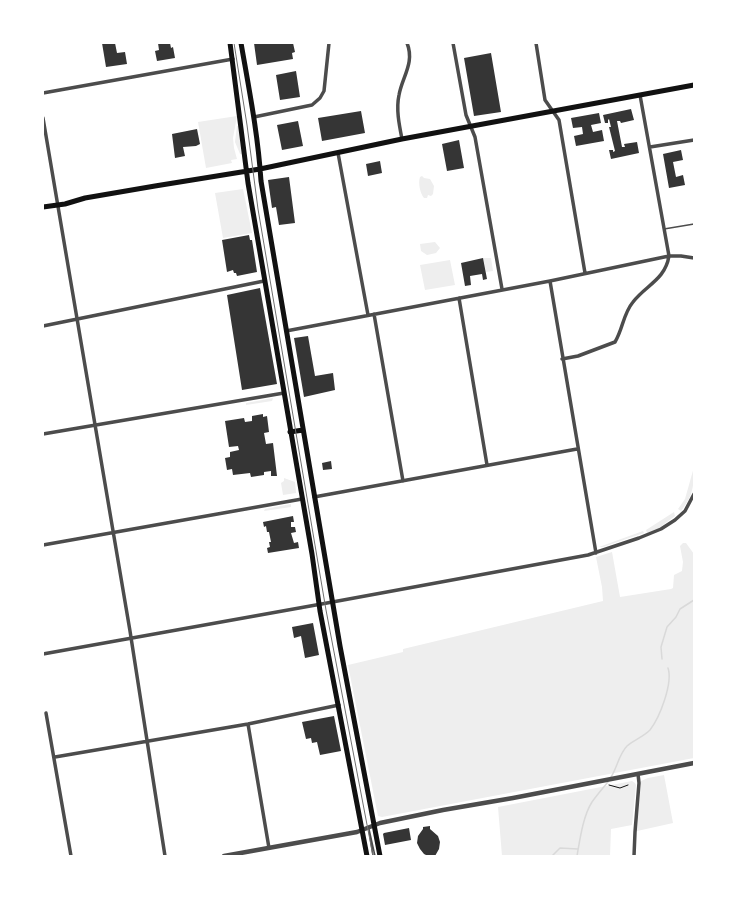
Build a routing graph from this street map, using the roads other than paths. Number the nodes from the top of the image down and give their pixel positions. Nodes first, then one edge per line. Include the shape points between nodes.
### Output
1 (230, 43) edge
2 (241, 43) edge
3 (329, 43) edge
4 (407, 43) edge
5 (453, 43) edge
6 (536, 43) edge
7 (233, 59) junction
8 (694, 85) edge
9 (43, 93) edge
10 (640, 95) junction
11 (553, 111) junction
12 (254, 117) junction
13 (43, 118) edge
14 (470, 127) junction
15 (402, 139) junction
16 (694, 140) edge
17 (650, 147) junction
18 (338, 153) junction
19 (260, 169) junction
20 (247, 171) junction
21 (58, 204) junction
22 (43, 207) edge
23 (694, 224) edge
24 (664, 229) junction
25 (669, 256) junction
26 (694, 258) edge
27 (585, 273) junction
28 (264, 281) junction
29 (550, 281) junction
30 (502, 289) junction
31 (459, 298) junction
32 (374, 314) junction
33 (368, 315) junction
34 (77, 320) junction
35 (43, 326) edge
36 (286, 332) junction
37 (562, 359) junction
38 (284, 393) junction
39 (96, 425) junction
40 (303, 430) junction
41 (290, 432) junction
42 (43, 434) edge
43 (577, 449) junction
44 (487, 465) junction
45 (403, 481) junction
46 (694, 494) edge
47 (314, 497) junction
48 (302, 499) junction
49 (112, 532) junction
50 (43, 545) edge
51 (596, 553) junction
52 (333, 602) junction
53 (319, 605) junction
54 (131, 638) junction
55 (43, 654) edge
56 (339, 705) junction
57 (46, 713) dead end
58 (248, 724) junction
59 (147, 741) junction
60 (55, 757) junction
61 (694, 763) edge
62 (638, 774) junction
63 (374, 826) junction
64 (368, 828) junction
65 (362, 830) junction
66 (269, 848) junction
67 (71, 856) edge
68 (165, 856) edge
69 (224, 856) edge
70 (367, 856) edge
71 (374, 856) edge
72 (380, 856) edge
73 (634, 856) edge

1 - 7 main road
2 - 12 main road
3 - 12 street via 324,91 318,100 312,105
4 - 15 street via 408,70 399,94 398,111
5 - 14 street
6 - 11 street via 545,100
7 - 9 street
7 - 20 main road
8 - 10 main road
10 - 11 main road
10 - 17 street
11 - 14 main road
11 - 27 street via 559,120
12 - 19 main road
13 - 21 street
14 - 15 main road
14 - 30 street via 475,137
15 - 18 main road
16 - 17 street
17 - 24 street
18 - 19 main road
18 - 33 street
19 - 20 main road
19 - 36 main road
20 - 21 main road
20 - 28 main road
21 - 22 main road
21 - 34 street
23 - 24 lane
24 - 25 street
25 - 26 street
25 - 27 street
25 - 37 street via 660,277 640,294 627,310 615,342 578,356
27 - 29 street
28 - 34 street
28 - 38 main road
29 - 30 street
29 - 37 street
30 - 31 street
31 - 32 street
31 - 44 street
32 - 33 street
32 - 45 street
33 - 36 street
34 - 35 street
34 - 39 street
36 - 40 main road
37 - 43 street
38 - 39 street
38 - 41 main road
39 - 42 street
39 - 49 street
40 - 41 main road
40 - 47 main road
41 - 48 main road
43 - 44 street
43 - 51 street
44 - 45 street
45 - 47 street
46 - 51 street via 685,511 661,529
47 - 52 main road
48 - 49 street
48 - 53 main road
49 - 50 street
49 - 54 street
51 - 52 street
52 - 53 street
52 - 63 main road
53 - 54 street
53 - 56 main road
54 - 55 street
54 - 59 street
56 - 58 street
56 - 65 main road
57 - 60 street
58 - 59 street
58 - 66 street
59 - 60 street
59 - 68 street
60 - 67 street
61 - 62 street
62 - 63 street via 442,810
62 - 73 street
63 - 64 street
63 - 72 main road
64 - 65 street
64 - 71 lane
65 - 66 street
65 - 70 main road
66 - 69 street

